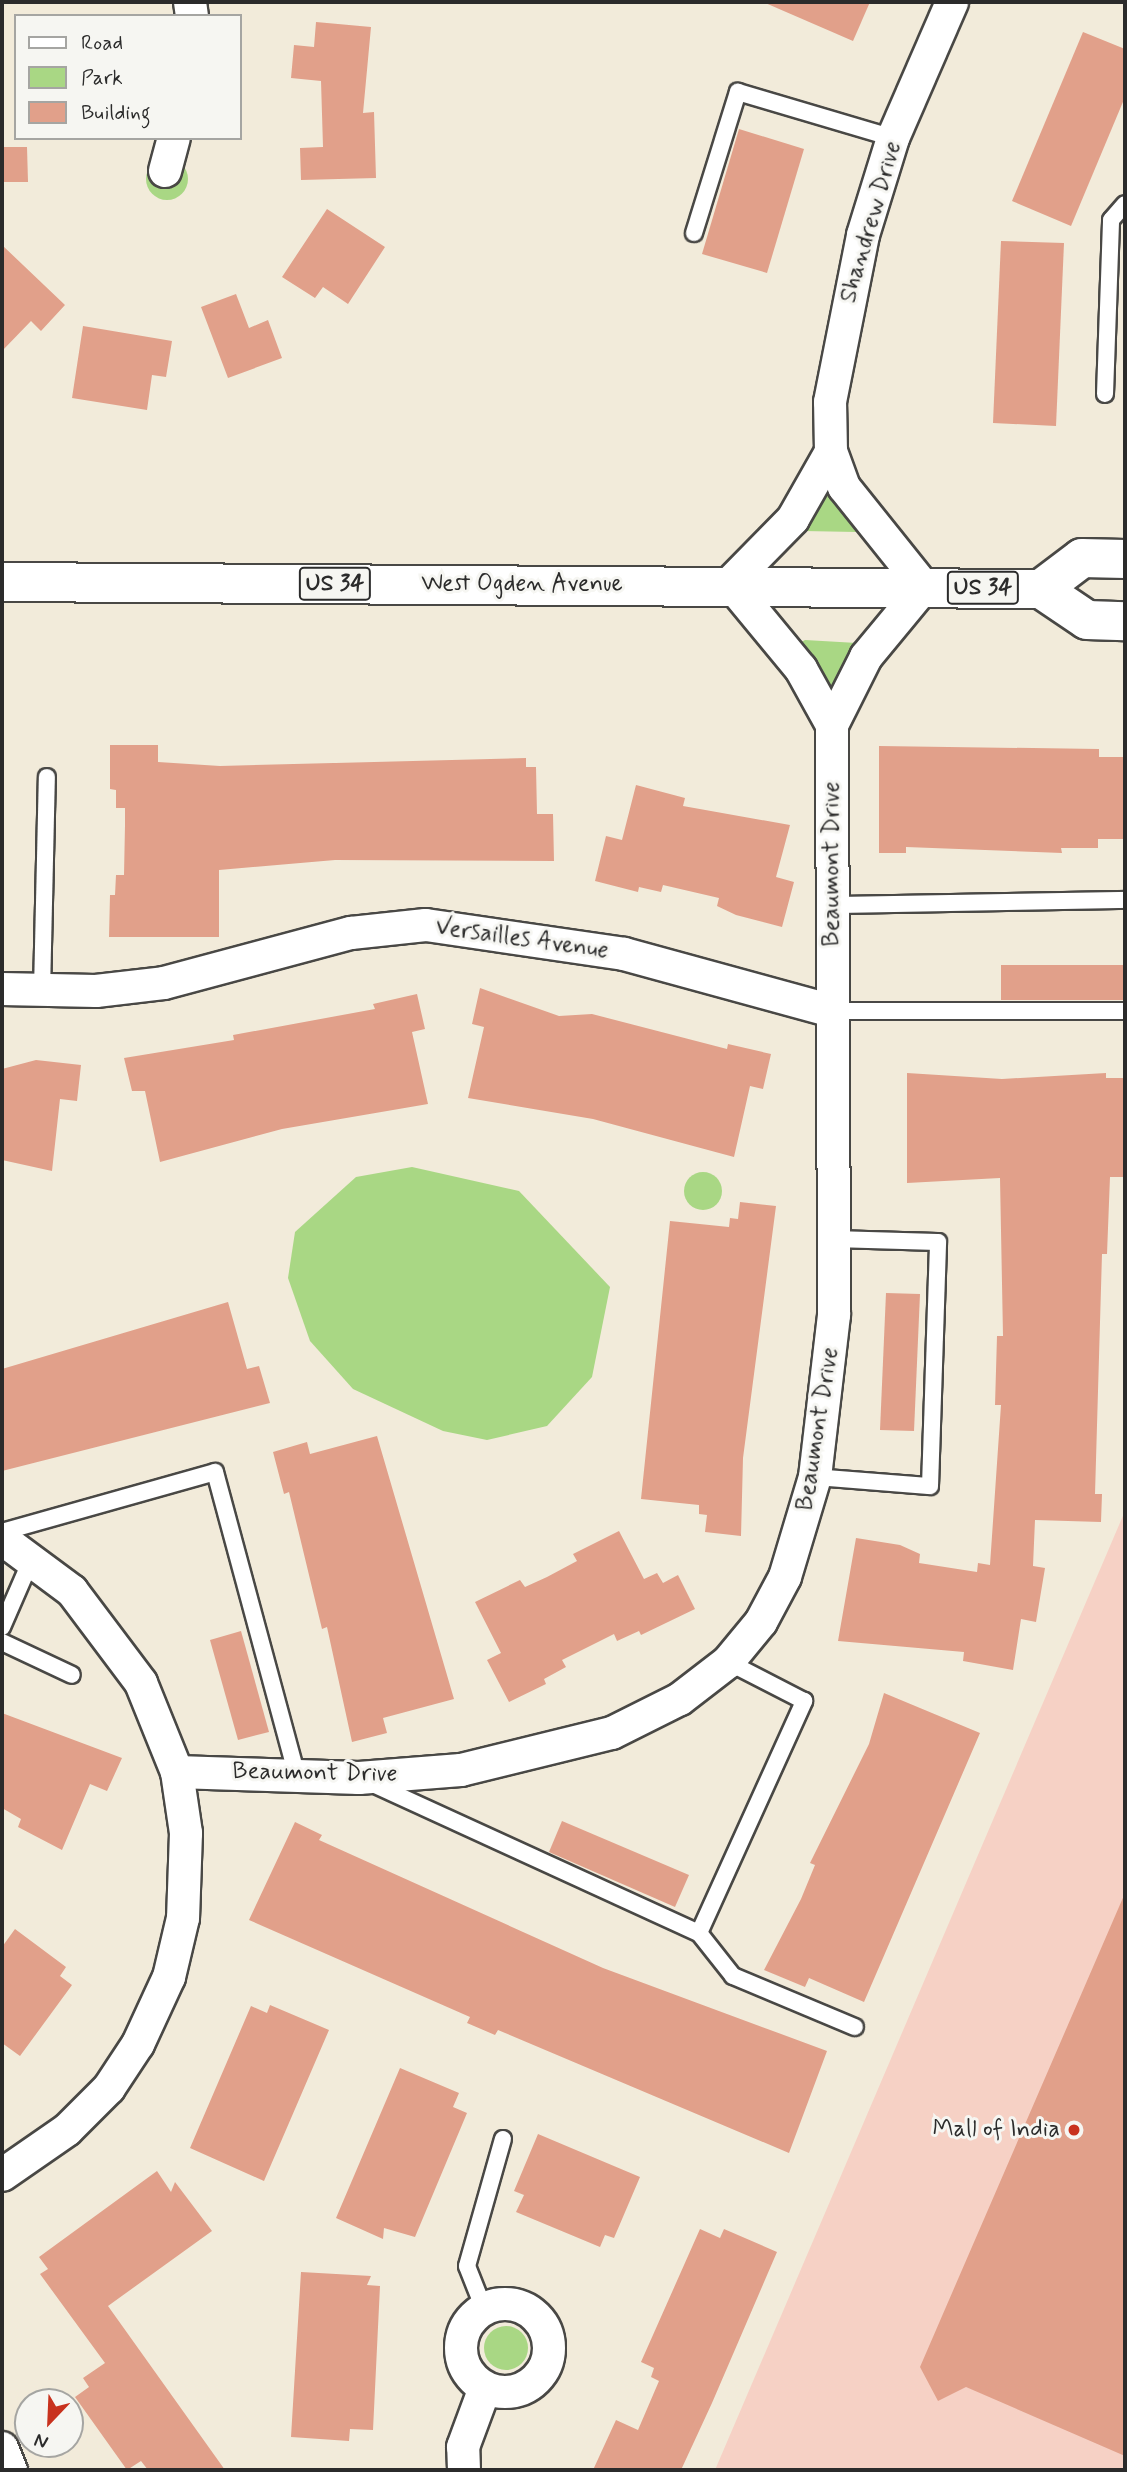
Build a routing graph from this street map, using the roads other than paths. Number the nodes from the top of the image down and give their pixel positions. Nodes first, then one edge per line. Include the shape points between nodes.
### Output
1 (952, 2) edge
2 (893, 138) junction
3 (173, 140) edge
4 (165, 171) dead end
5 (1125, 204) edge
6 (694, 233) dead end
7 (1105, 394) dead end
8 (831, 452) junction
9 (1125, 559) edge
10 (2, 582) edge
11 (730, 583) junction
12 (924, 587) junction
13 (1041, 589) junction
14 (1125, 621) edge
15 (832, 725) junction
16 (47, 777) dead end
17 (1125, 900) edge
18 (832, 905) junction
19 (2, 989) edge
20 (42, 991) junction
21 (832, 1011) junction
22 (1125, 1011) edge
23 (833, 1239) junction
24 (815, 1477) junction
25 (2, 1532) edge
26 (2, 1539) edge
27 (32, 1558) junction
28 (2, 1627) edge
29 (2, 1642) edge
30 (728, 1662) junction
31 (72, 1675) dead end
32 (177, 1772) junction
33 (296, 1772) junction
34 (359, 1778) junction
35 (699, 1933) junction
36 (855, 2027) dead end
37 (503, 2139) dead end
38 (2, 2175) edge
39 (484, 2309) junction
40 (485, 2388) junction
41 (2, 2448) edge
42 (10, 2470) edge
43 (464, 2470) edge

1 - 2 street, Shandrew Drive
2 - 6 lane via 738,92
2 - 8 street, Shandrew Drive via 845,314 830,402
3 - 4 street
5 - 7 lane via 1111,220
8 - 11 street via 793,519
8 - 12 street, Shandrew Drive via 855,507
9 - 13 main road, US 34 via 1082,558
10 - 11 main road, West Ogden Avenue / US 34
11 - 12 main road, West Ogden Avenue / US 34
11 - 15 street, Beaumont Drive via 801,669
12 - 13 main road, West Ogden Avenue / US 34
12 - 15 street, Beaumont Drive via 866,657
13 - 14 main road, US 34 via 1087,620
15 - 18 street, Beaumont Drive
16 - 20 lane
17 - 18 lane
18 - 21 street, Beaumont Drive
19 - 20 street, Versailles Avenue
20 - 21 street, Versailles Avenue via 164,983 351,933 426,925 611,951
21 - 22 lane
21 - 23 street, Beaumont Drive
23 - 24 street, Beaumont Drive via 829,1391
23 - 24 lane via 938,1242 930,1486
24 - 30 street, Beaumont Drive via 785,1577 761,1622
25 - 33 lane via 215,1472
26 - 27 street
27 - 28 lane
27 - 32 street via 111,1637 141,1683
29 - 31 lane
30 - 34 street, Beaumont Drive via 680,1699 612,1733 461,1770
30 - 35 lane via 804,1701
32 - 33 street, Beaumont Drive
32 - 38 street via 186,1833 183,1918 158,2006 108,2088 67,2130
33 - 34 street, Beaumont Drive
34 - 35 lane
35 - 36 lane via 733,1976
37 - 39 lane via 467,2266
39 - 40 street via 461,2342 466,2369
39 - 40 street via 506,2304 528,2310 540,2319 551,2348 548,2363 529,2386 515,2392
40 - 43 street via 463,2447
41 - 42 street

